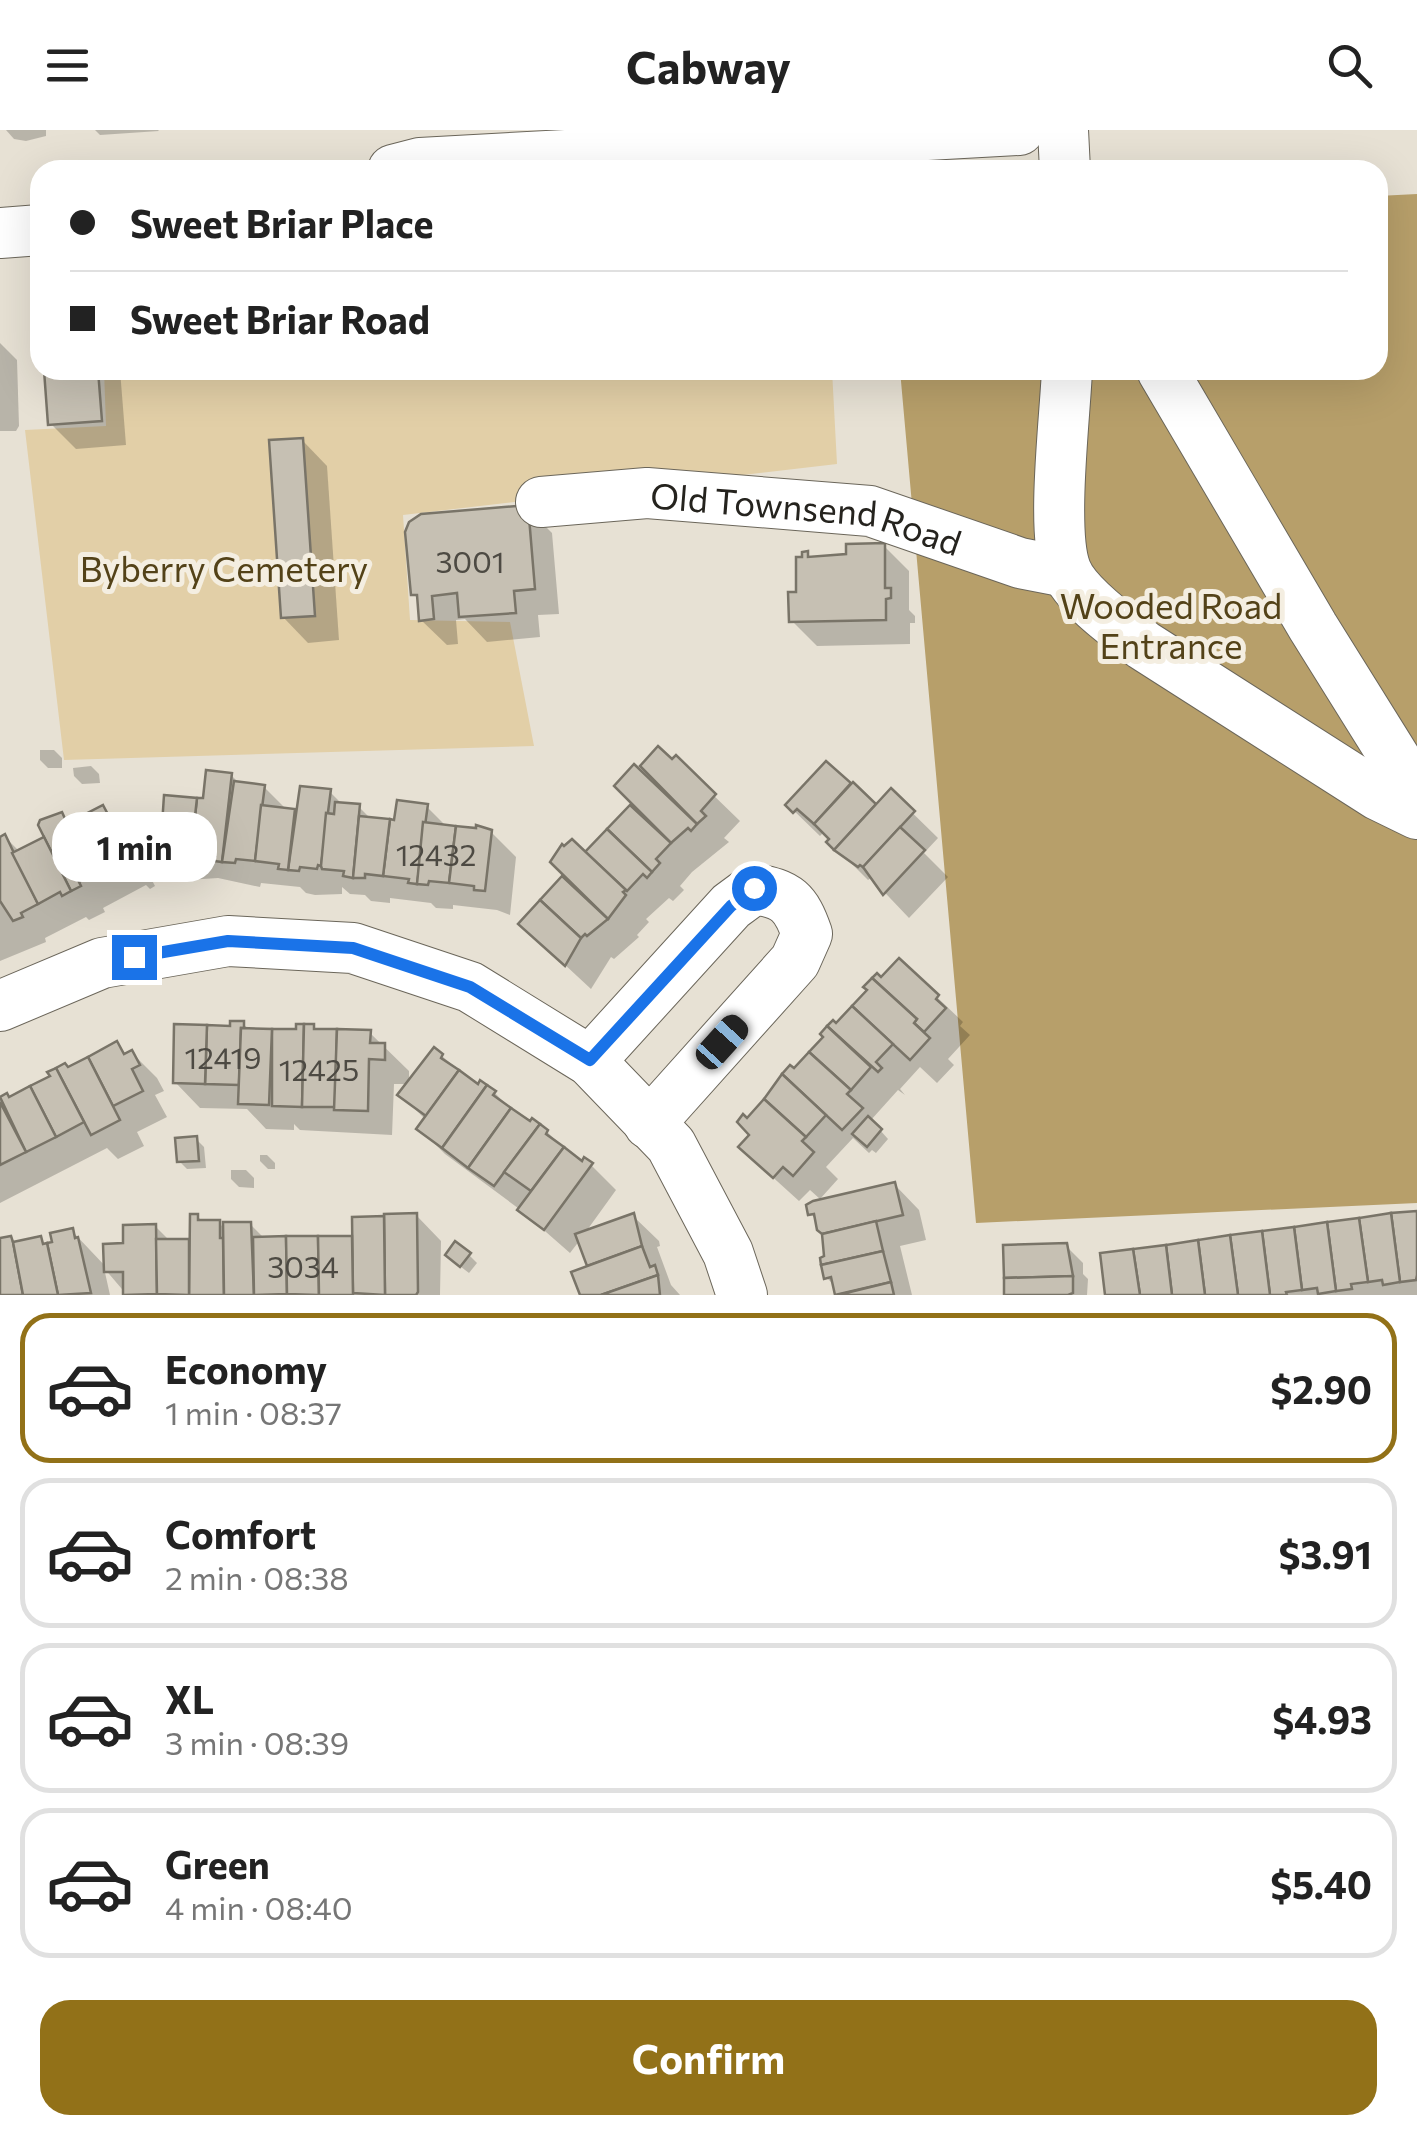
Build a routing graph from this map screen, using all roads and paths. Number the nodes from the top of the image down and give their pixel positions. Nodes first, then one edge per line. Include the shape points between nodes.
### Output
1 (1019, 130) edge
2 (1063, 130) edge
3 (775, 136) edge
4 (459, 160) edge
5 (1064, 160) edge
6 (30, 230) edge
7 (0, 232) edge
8 (1067, 380) edge
9 (1168, 380) edge
10 (541, 502) dead end
11 (1066, 572) junction
12 (1417, 802) edge
13 (1417, 814) edge
14 (0, 1006) edge
15 (590, 1060) junction
16 (649, 1124) junction
17 (742, 1295) edge

1 - 3 street
2 - 5 street
3 - 4 street
6 - 7 street
8 - 11 street via 1060,527
9 - 12 street
10 - 11 street, Old Townsend Road via 647,494 870,511 1020,563
11 - 13 street via 1142,645
14 - 15 street via 102,963 228,941 353,948 470,987
15 - 16 street
15 - 16 street via 754,888 779,893 799,912 807,934 795,962
16 - 17 street via 671,1145 728,1253

